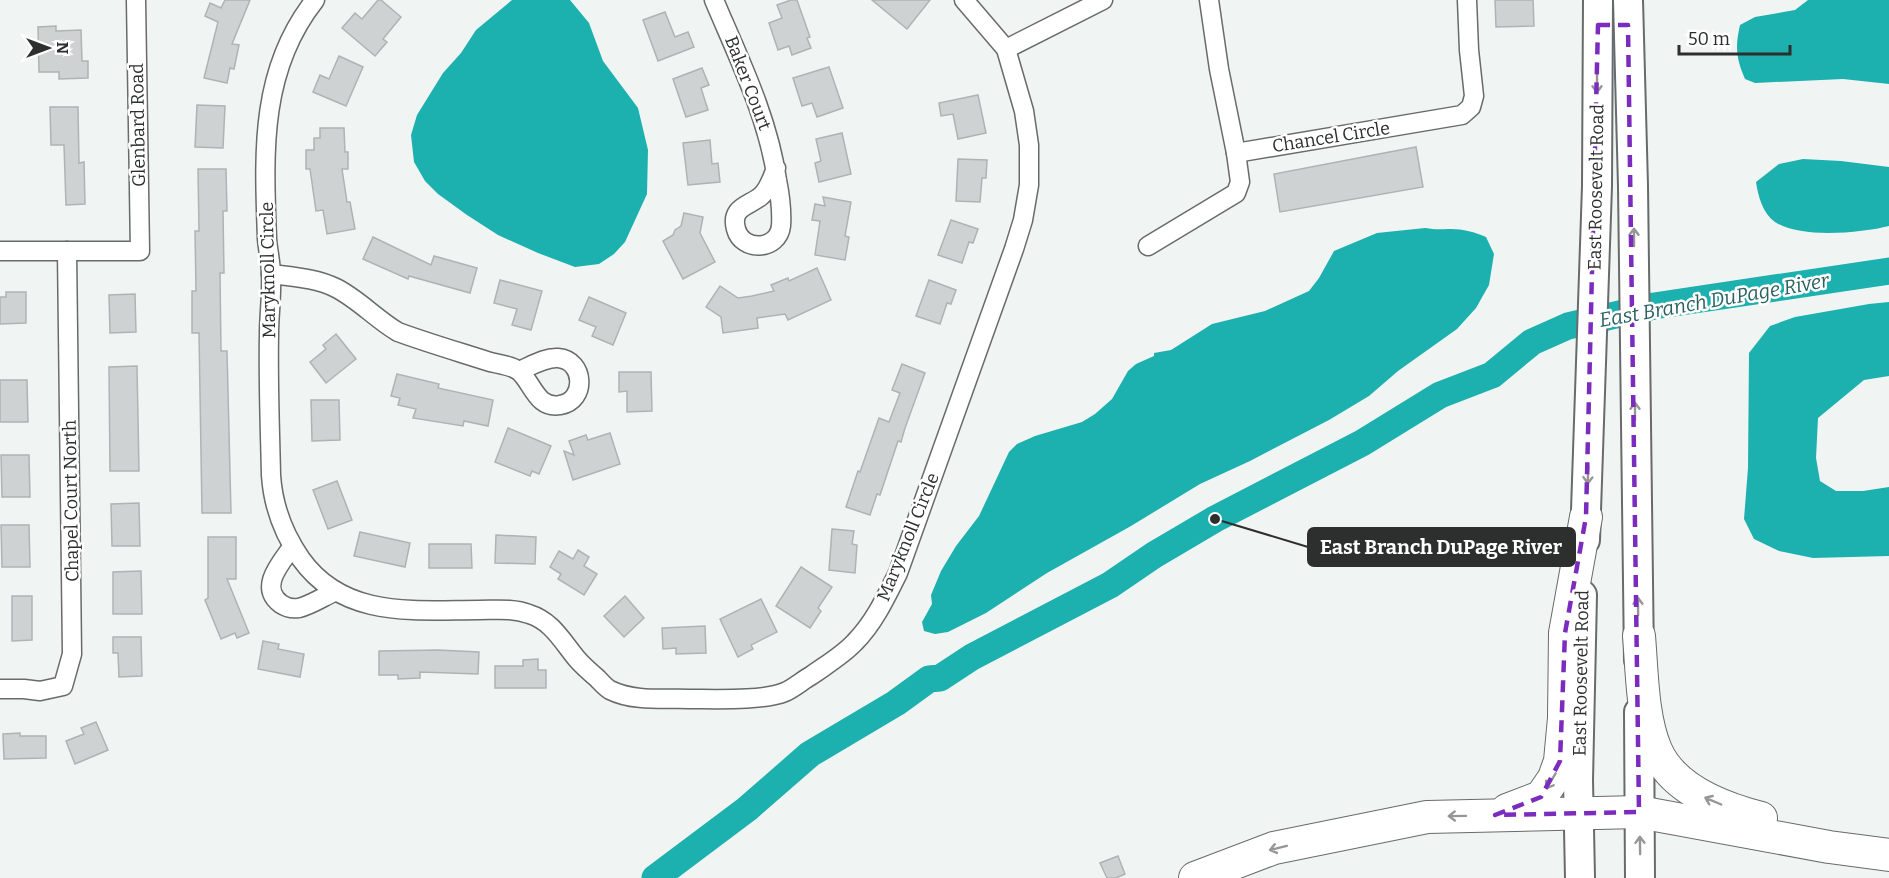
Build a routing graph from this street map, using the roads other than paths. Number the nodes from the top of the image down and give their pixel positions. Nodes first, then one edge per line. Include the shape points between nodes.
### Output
1 (136, 0) edge
2 (315, 0) edge
3 (714, 0) edge
4 (964, 0) edge
5 (1103, 0) edge
6 (1209, 0) edge
7 (1467, 0) edge
8 (1598, 13) edge
9 (1628, 13) edge
10 (1006, 49) junction
11 (1236, 153) junction
12 (776, 168) dead end
13 (1148, 246) dead end
14 (0, 250) edge
15 (67, 250) junction
16 (271, 274) junction
17 (519, 371) dead end
18 (1586, 517) junction
19 (292, 546) junction
20 (334, 592) junction
21 (1639, 636) junction
22 (0, 689) edge
23 (1639, 812) junction
24 (1578, 814) junction
25 (1495, 815) junction
26 (1889, 856) edge
27 (1195, 878) edge
28 (1580, 878) edge
29 (1640, 878) edge

1 - 15 street, Glenbard Road via 140,250
2 - 16 street, Maryknoll Circle via 290,39 270,99 266,158
3 - 12 street, Baker Court via 768,132
4 - 10 street
5 - 10 street
6 - 11 street
7 - 11 street, Chancel Circle via 1474,96 1467,112
8 - 9 main road
8 -> 18 main road, East Roosevelt Road via 1597,186
21 -> 9 main road, East Roosevelt Road
10 - 20 street, Maryknoll Circle via 1024,111 1029,145 1029,185 1023,220 898,573 886,599 855,642 785,692 736,698 645,698 608,689 550,624 528,614 505,610 387,608
11 - 13 street via 1240,182 1236,193
14 - 15 street
15 - 22 street, Chapel Court North via 72,654 63,686 40,691
16 - 17 street via 316,280 336,288 398,332
16 - 19 street, Maryknoll Circle via 272,490 279,519
18 - 24 main road, East Roosevelt Road
18 -> 25 highway via 1565,633 1560,762 1541,797
19 - 20 street, Maryknoll Circle via 311,573
19 - 20 street via 271,579 279,602 293,609
21 - 23 main road, East Roosevelt Road
26 -> 21 highway via 1832,835 1719,804 1696,794 1678,779 1656,751 1648,726
23 - 24 highway
23 - 26 highway
29 -> 23 main road, East Roosevelt Road
24 - 25 highway
24 - 28 main road, East Roosevelt Road
25 -> 27 highway via 1427,817 1274,848

